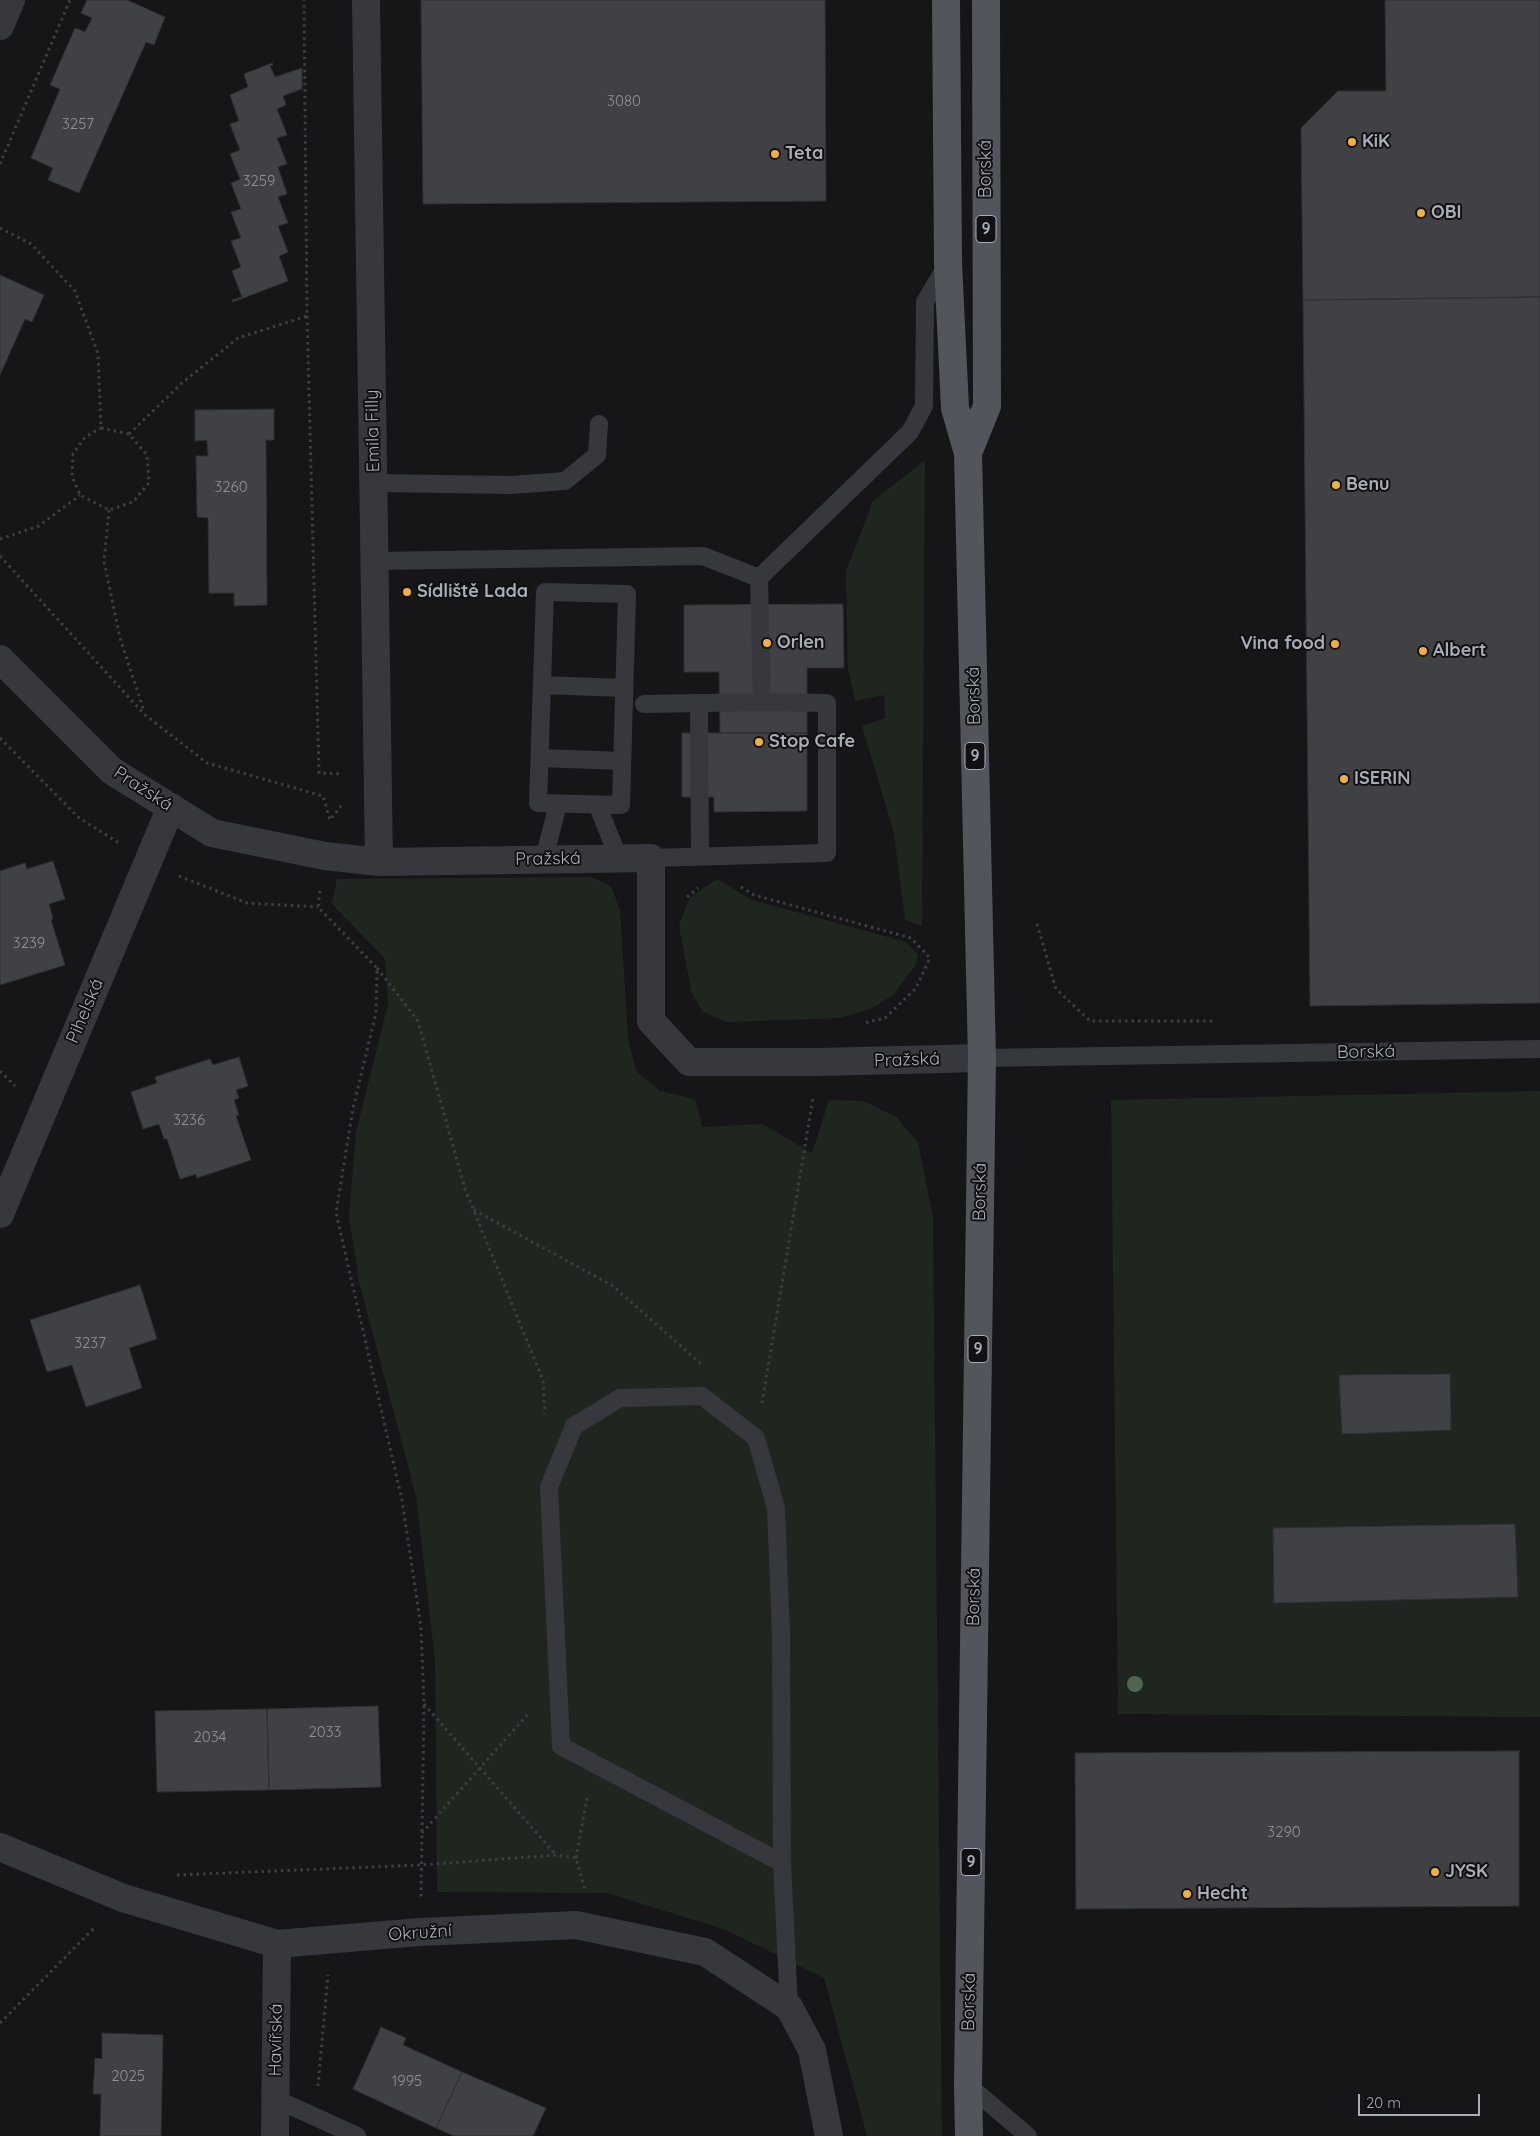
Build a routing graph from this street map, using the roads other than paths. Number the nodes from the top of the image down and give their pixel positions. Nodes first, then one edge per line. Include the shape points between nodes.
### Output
1 (11, 0) edge
2 (366, 0) edge
3 (946, 0) edge
4 (986, 0) edge
5 (0, 26) edge
6 (948, 263) junction
7 (600, 424) dead end
8 (968, 453) junction
9 (374, 483) junction
10 (374, 561) junction
11 (759, 578) junction
12 (0, 659) edge
13 (542, 685) junction
14 (624, 688) junction
15 (762, 702) junction
16 (644, 704) dead end
17 (699, 704) junction
18 (540, 758) junction
19 (622, 761) junction
20 (558, 804) junction
21 (597, 804) junction
22 (171, 807) junction
23 (708, 855) junction
24 (619, 858) junction
25 (651, 858) junction
26 (544, 859) junction
27 (379, 862) junction
28 (1540, 1049) edge
29 (982, 1058) junction
30 (0, 1214) edge
31 (0, 1847) edge
32 (782, 1863) junction
33 (277, 1944) junction
34 (789, 2007) junction
35 (968, 2085) junction
36 (276, 2099) junction
37 (275, 2136) edge
38 (357, 2136) edge
39 (829, 2136) edge
40 (969, 2136) edge
41 (1028, 2136) edge

1 - 5 street
2 - 9 street, Emila Filly
3 - 6 main road, Borská
4 - 8 main road, Borská / 9 via 987,406
6 - 8 main road, Borská / 9 via 955,408
6 - 11 lane via 925,302 924,406 910,432
7 - 9 lane via 597,455 565,481 511,485
8 - 29 main road, Borská / 9
9 - 10 street, Emila Filly
10 - 11 lane via 703,556
10 - 27 street, Emila Filly
11 - 15 lane
12 - 22 street, Pražská via 112,771
13 - 14 lane
13 - 14 lane via 545,592 627,594
13 - 18 lane
14 - 19 lane
15 - 17 lane
15 - 23 lane via 826,703 827,853
16 - 17 lane
17 - 23 lane
18 - 19 lane
18 - 20 lane via 538,804
19 - 21 lane via 621,805
20 - 21 lane
20 - 26 lane
21 - 24 lane
22 - 27 street, Pražská via 212,833 325,856
22 - 30 street, Pihelská
23 - 25 lane
24 - 25 street, Pražská
24 - 26 street, Pražská
25 - 29 street, Pražská via 652,1021 689,1062
26 - 27 street, Pražská
28 - 29 lane, Borská
29 - 35 main road, Borská / 9
31 - 33 street, Okružní via 124,1898
32 - 32 lane via 781,1635 776,1508 756,1438 702,1396 620,1398 574,1426 549,1487 561,1746
32 - 34 lane
33 - 34 street, Okružní via 420,1932 576,1925 705,1952
33 - 36 street, Havířská
34 - 39 street, Okružní via 812,2050
35 - 40 main road, Borská / 9
35 - 41 lane
36 - 37 street, Havířská
36 - 38 lane

